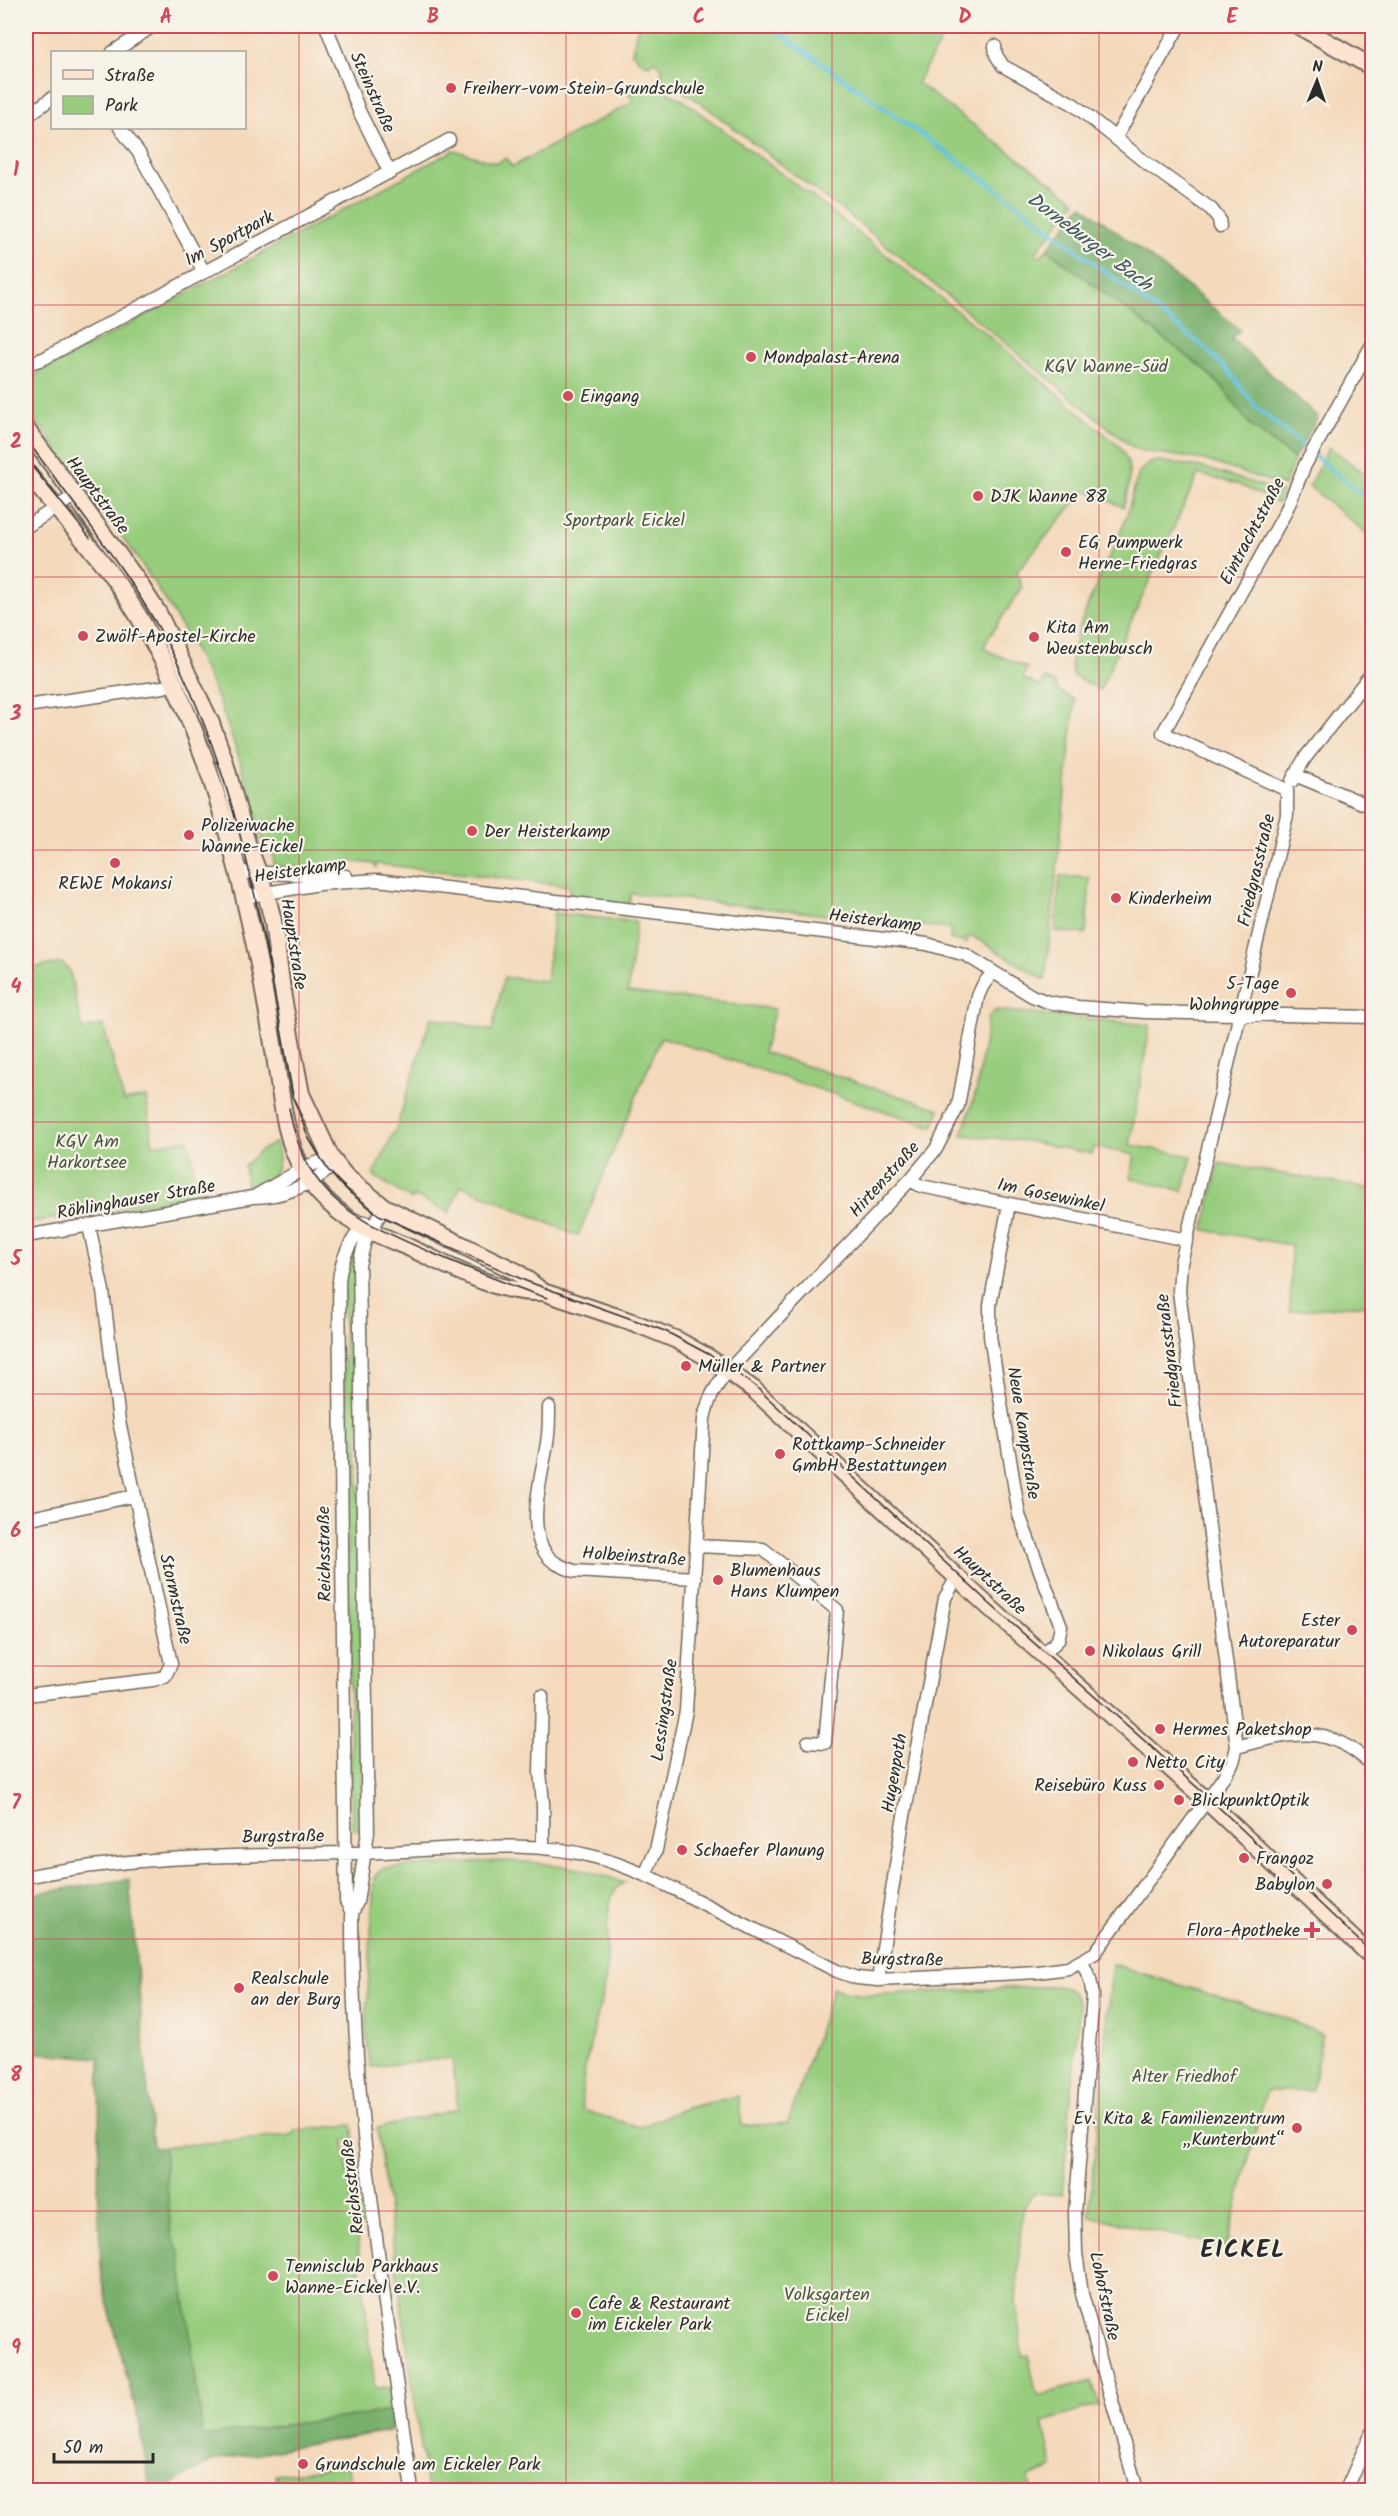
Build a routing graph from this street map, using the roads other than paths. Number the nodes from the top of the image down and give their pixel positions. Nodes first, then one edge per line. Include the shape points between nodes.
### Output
1 (153, 26) edge
2 (326, 26) edge
3 (1179, 26) edge
4 (1299, 26) edge
5 (995, 46) dead end
6 (115, 51) edge
7 (1372, 67) edge
8 (51, 99) edge
9 (26, 117) edge
10 (121, 129) edge
11 (1116, 137) junction
12 (449, 140) dead end
13 (390, 173) junction
14 (1220, 226) dead end
15 (204, 272) junction
16 (1372, 345) edge
17 (26, 364) edge
18 (26, 429) edge
19 (26, 471) edge
20 (74, 496) junction
21 (57, 509) junction
22 (26, 527) edge
23 (1372, 673) edge
24 (173, 684) junction
25 (26, 706) edge
26 (1295, 775) junction
27 (1287, 790) junction
28 (1372, 807) edge
29 (259, 871) junction
30 (237, 872) junction
31 (362, 880) junction
32 (266, 893) junction
33 (243, 897) junction
34 (993, 972) junction
35 (1241, 1015) junction
36 (1372, 1017) edge
37 (333, 1161) junction
38 (306, 1176) junction
39 (910, 1180) junction
40 (1009, 1204) junction
41 (381, 1206) junction
42 (89, 1226) junction
43 (366, 1229) junction
44 (26, 1236) edge
45 (1187, 1240) junction
46 (543, 1292) junction
47 (728, 1371) junction
48 (549, 1407) dead end
49 (134, 1496) junction
50 (26, 1519) edge
51 (697, 1546) junction
52 (957, 1576) junction
53 (695, 1578) junction
54 (1043, 1655) junction
55 (26, 1695) edge
56 (542, 1696) dead end
57 (808, 1742) dead end
58 (1237, 1747) junction
59 (1372, 1765) edge
60 (1206, 1800) junction
61 (543, 1848) junction
62 (345, 1853) junction
63 (364, 1853) junction
64 (645, 1875) junction
65 (26, 1877) edge
66 (352, 1913) junction
67 (1372, 1957) edge
68 (1082, 1962) junction
69 (878, 1980) junction
70 (1372, 2432) edge
71 (412, 2490) edge
72 (1137, 2490) edge
73 (1346, 2490) edge

1 - 6 street
2 - 13 street, Steinstraße via 360,113
3 - 11 street
4 - 7 street
5 - 11 street via 1003,66 1073,104
8 - 9 street
10 - 15 street via 139,153
11 - 14 street via 1211,210
12 - 13 street, Im Sportpark
13 - 15 street, Im Sportpark
15 - 17 street, Im Sportpark via 43,359
16 - 27 street, Eintrachtstraße via 1305,465 1285,513 1163,733
18 - 20 street, Hauptstraße
19 - 21 street, Hauptstraße
20 - 21 street
20 - 29 street, Hauptstraße via 136,579 176,648 210,721
21 - 22 street
21 - 24 street, Hauptstraße via 117,582
23 - 26 street
24 - 25 street
24 - 30 street, Hauptstraße via 208,774
26 - 27 street
26 - 28 street
27 - 35 street, Friedgrasstraße via 1287,815
29 - 30 street, Heisterkamp
29 - 31 street, Heisterkamp via 342,875
29 - 32 street, Hauptstraße
30 - 33 street, Hauptstraße
31 - 32 street, Heisterkamp
31 - 34 street, Heisterkamp via 927,944 966,955
32 - 33 street, Heisterkamp
32 - 37 street, Hauptstraße via 277,936 298,1084
33 - 38 street, Hauptstraße via 286,1122
34 - 35 street, Heisterkamp via 1032,996 1068,1005
34 - 39 street, Hirtenstraße via 978,996 955,1114 936,1149
35 - 36 street, Heisterkamp
35 - 45 street, Friedgrasstraße
37 - 38 street, Röhlinghauser Straße
37 - 41 street, Hauptstraße
38 - 42 street, Röhlinghauser Straße via 253,1197
38 - 43 street, Hauptstraße via 340,1213
39 - 40 street, Im Gosewinkel via 921,1186
39 - 47 street, Hirtenstraße
40 - 45 street, Im Gosewinkel
40 - 54 street, Neue Kampstraße via 990,1305 990,1336 1019,1515 1061,1626 1058,1640
41 - 43 street, Reichsstraße
41 - 46 street, Hauptstraße via 517,1272
42 - 44 street, Röhlinghauser Straße
42 - 49 street, Stormstraße via 103,1291 116,1402
43 - 46 street, Hauptstraße via 480,1280 513,1291
43 - 62 street, Reichsstraße via 342,1258 339,1281
43 - 63 street, Reichsstraße via 359,1264 368,1832
45 - 58 street, Friedgrasstraße via 1179,1278 1180,1306
46 - 47 street, Hauptstraße via 664,1334
47 - 51 street, Lessingstraße via 716,1385 707,1406
47 - 52 street, Hauptstraße via 776,1408
48 - 53 street, Holbeinstraße via 538,1506 545,1554 574,1570
49 - 50 street
49 - 55 street, Stormstraße via 171,1658 169,1671 153,1680
51 - 53 street, Lessingstraße
51 - 57 street via 763,1549 837,1610 825,1743
52 - 54 street, Hauptstraße
52 - 69 street, Hugenpoth via 945,1598
53 - 64 street, Lessingstraße via 686,1711 656,1850
54 - 60 street, Hauptstraße
56 - 61 street
58 - 59 street via 1290,1734 1314,1734 1348,1746
58 - 60 street via 1233,1762
60 - 67 street, Hauptstraße
60 - 68 street, Burgstraße via 1109,1936
61 - 63 street, Burgstraße
61 - 64 street, Burgstraße via 597,1857
62 - 63 street, Burgstraße
62 - 65 street, Burgstraße via 151,1860
62 - 66 street, Reichsstraße via 346,1901
63 - 66 street, Reichsstraße
64 - 69 street, Burgstraße via 837,1971
66 - 71 street, Reichsstraße via 353,2005 364,2132
68 - 69 street, Burgstraße via 1038,1972
68 - 72 street, Lohofstraße via 1093,1996 1075,2212 1076,2253 1082,2294
70 - 73 street

